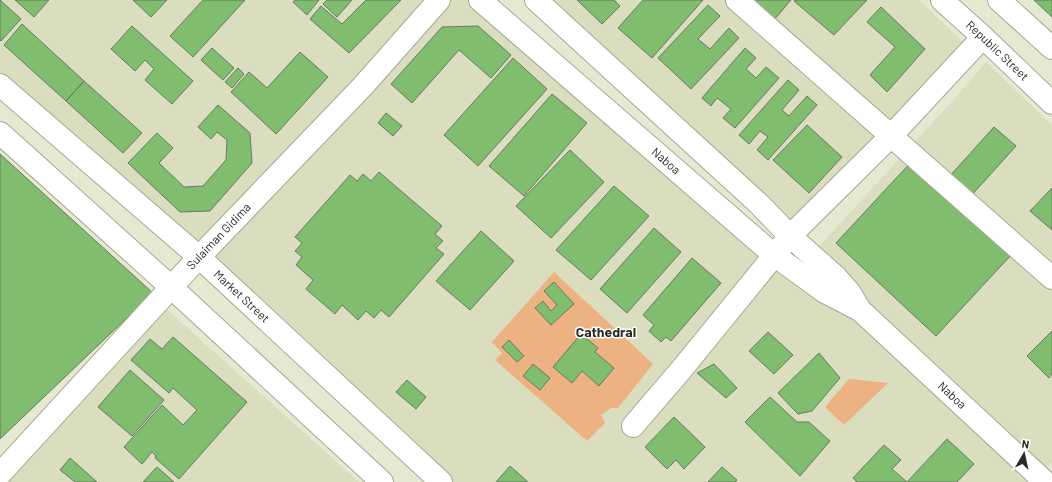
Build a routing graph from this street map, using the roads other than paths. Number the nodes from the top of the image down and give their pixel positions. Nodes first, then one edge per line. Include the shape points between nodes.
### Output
1 (439, 0) edge
2 (480, 0) edge
3 (536, 0) edge
4 (737, 0) edge
5 (942, 0) edge
6 (999, 0) edge
7 (983, 37) junction
8 (1052, 48) edge
9 (0, 85) edge
10 (1052, 103) edge
11 (0, 133) edge
12 (891, 136) junction
13 (790, 236) junction
14 (774, 255) junction
15 (198, 256) junction
16 (1052, 278) edge
17 (171, 287) junction
18 (860, 310) junction
19 (633, 426) dead end
20 (0, 474) edge
21 (1046, 478) edge
22 (382, 482) edge
23 (441, 482) edge

1 - 15 street, Sulaiman Gidima via 363,86
2 - 14 street, Naboa
3 - 13 street, Naboa via 759,204
4 - 12 street
5 - 7 street, Republic Street
6 - 8 street
7 - 10 street, Republic Street
7 - 12 street
9 - 15 street, Market Street
11 - 17 street
12 - 13 street
12 - 16 street
13 - 14 street
13 - 18 street, Naboa via 836,277
14 - 18 street, Naboa via 825,292
14 - 19 street
15 - 17 street, Sulaiman Gidima
15 - 23 street, Market Street
17 - 20 street, Sulaiman Gidima
17 - 22 street
18 - 21 street, Naboa

